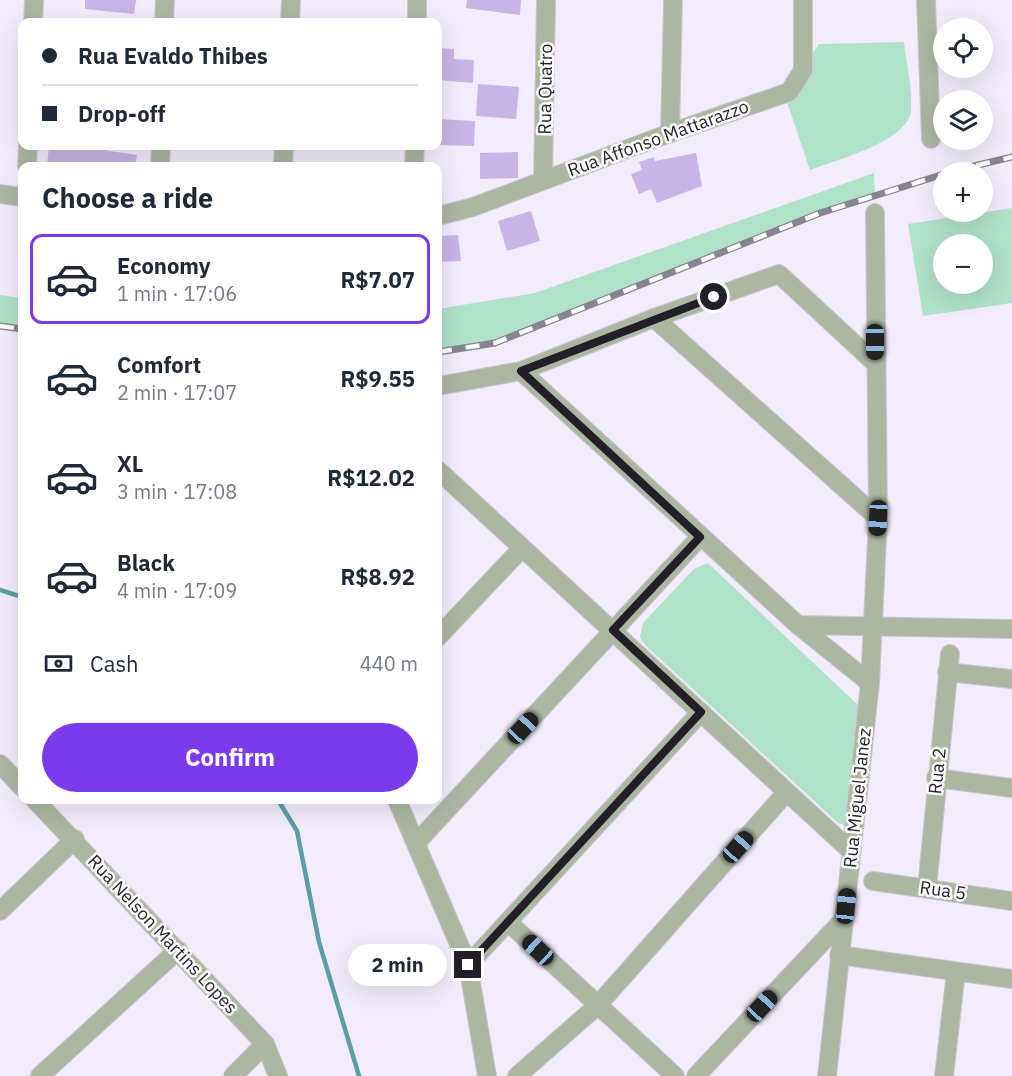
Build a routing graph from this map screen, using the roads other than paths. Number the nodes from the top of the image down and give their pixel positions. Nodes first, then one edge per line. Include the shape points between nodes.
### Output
1 (34, 0) edge
2 (165, 0) edge
3 (291, 0) edge
4 (417, 0) edge
5 (546, 0) edge
6 (673, 0) edge
7 (803, 0) edge
8 (926, 0) edge
9 (33, 18) edge
10 (164, 18) edge
11 (290, 18) edge
12 (417, 18) edge
13 (670, 133) junction
14 (931, 139) dead end
15 (543, 179) junction
16 (0, 194) edge
17 (18, 196) edge
18 (875, 213) dead end
19 (442, 215) edge
20 (654, 318) junction
21 (875, 363) junction
22 (521, 371) junction
23 (442, 385) edge
24 (442, 474) edge
25 (878, 518) junction
26 (700, 537) junction
27 (522, 548) junction
28 (798, 625) junction
29 (873, 627) junction
30 (1012, 629) edge
31 (613, 630) junction
32 (442, 633) edge
33 (1012, 679) edge
34 (870, 683) junction
35 (701, 712) junction
36 (0, 764) edge
37 (936, 778) junction
38 (18, 783) edge
39 (1012, 788) edge
40 (786, 794) junction
41 (39, 804) edge
42 (399, 804) edge
43 (75, 839) junction
44 (417, 842) junction
45 (852, 852) junction
46 (873, 881) dead end
47 (927, 888) junction
48 (1012, 901) edge
49 (0, 911) edge
50 (844, 919) junction
51 (508, 922) junction
52 (178, 950) junction
53 (838, 955) junction
54 (468, 965) junction
55 (956, 972) junction
56 (1012, 979) edge
57 (597, 1006) junction
58 (265, 1044) junction
59 (40, 1076) edge
60 (233, 1076) edge
61 (278, 1076) edge
62 (487, 1076) edge
63 (517, 1076) edge
64 (675, 1076) edge
65 (696, 1076) edge
66 (827, 1076) edge
67 (944, 1076) edge

1 - 9 street
2 - 10 street
3 - 11 street
4 - 12 street
5 - 15 street, Rua Quatro
6 - 13 street
7 - 13 street, Rua Affonso Mattarazzo via 803,70 789,92
8 - 14 street
13 - 15 street, Rua Affonso Mattarazzo
15 - 19 street, Rua Affonso Mattarazzo
16 - 17 street
18 - 21 street, Rua Miguel Janez
20 - 21 street via 779,274
20 - 22 street
20 - 25 street
21 - 25 street, Rua Miguel Janez
22 - 23 street
22 - 26 street
24 - 27 street
25 - 29 street, Rua Miguel Janez
26 - 28 street
26 - 31 street
27 - 31 street
27 - 32 street
28 - 29 street
28 - 34 street
29 - 30 street
29 - 34 street, Rua Miguel Janez
31 - 35 street
31 - 44 street
33 - 37 street, Rua 2 via 949,663
34 - 45 street, Rua Miguel Janez
35 - 40 street
35 - 51 street
36 - 38 street
37 - 39 street
37 - 47 street, Rua 2
40 - 45 street
40 - 57 street
41 - 43 street, Rua Nelson Martins Lopes
42 - 44 street
43 - 49 street
43 - 52 street, Rua Nelson Martins Lopes
44 - 54 street
45 - 50 street, Rua Miguel Janez
46 - 47 street, Rua 5
47 - 48 street, Rua 5
50 - 53 street, Rua Miguel Janez
50 - 65 street
51 - 54 street
51 - 57 street
52 - 58 street, Rua Nelson Martins Lopes
52 - 59 street
53 - 55 street
53 - 66 street, Rua Miguel Janez
54 - 62 street
55 - 56 street
55 - 67 street
57 - 63 street
57 - 64 street
58 - 60 street
58 - 61 street, Rua Nelson Martins Lopes

